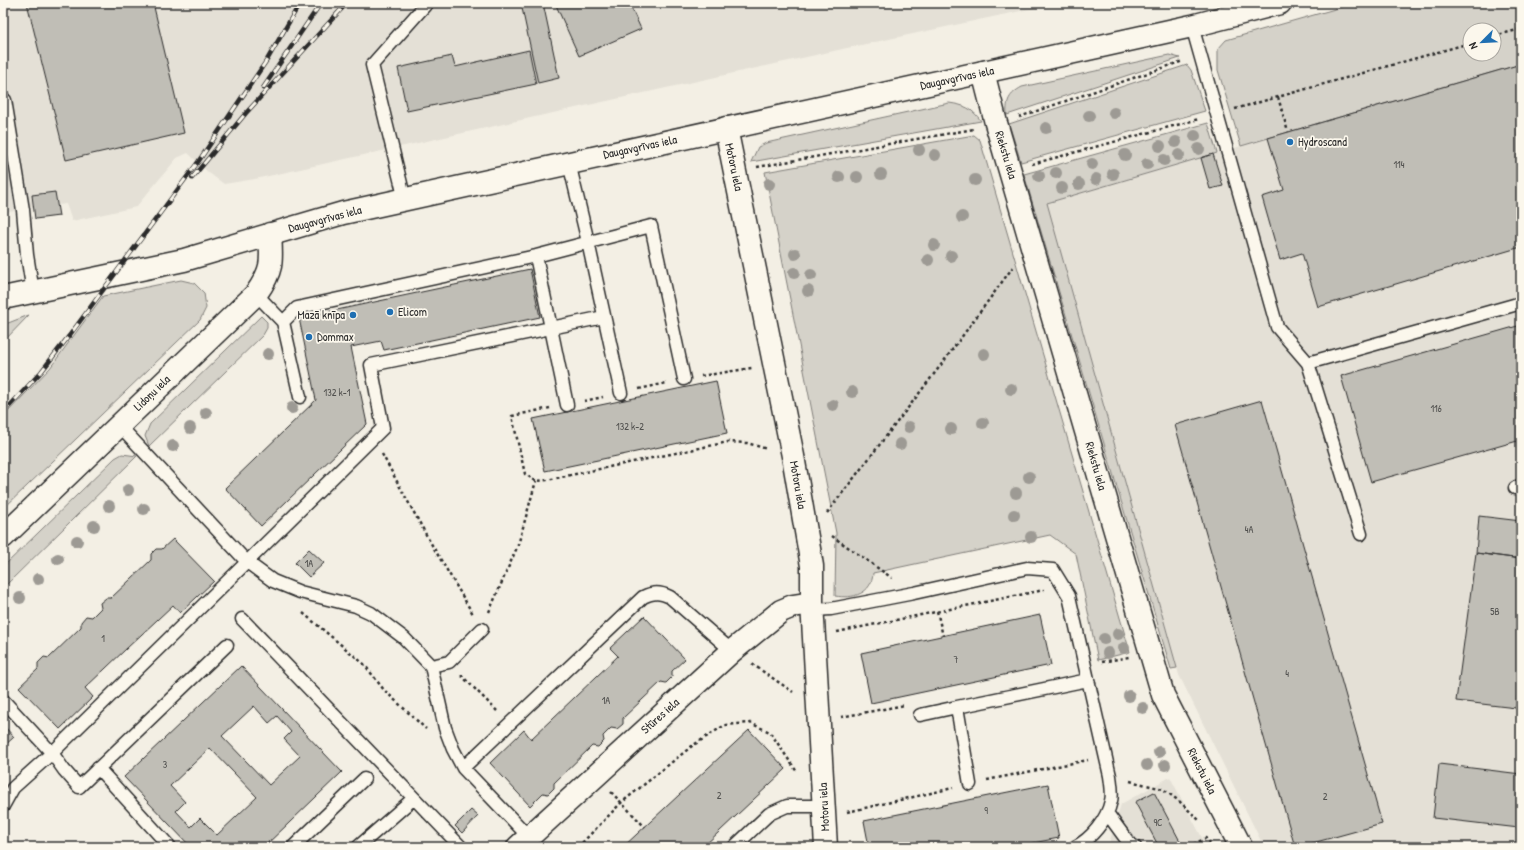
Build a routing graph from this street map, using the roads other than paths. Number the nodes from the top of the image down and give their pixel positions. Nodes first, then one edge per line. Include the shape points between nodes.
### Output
1 (427, 3) edge
2 (1279, 3) edge
3 (1192, 26) junction
4 (983, 72) junction
5 (5, 100) dead end
6 (726, 128) junction
7 (569, 163) junction
8 (405, 200) junction
9 (270, 234) junction
10 (588, 242) junction
11 (536, 256) junction
12 (33, 292) junction
13 (256, 294) junction
14 (3, 298) edge
15 (1521, 303) edge
16 (604, 317) junction
17 (283, 322) junction
18 (551, 328) junction
19 (1308, 363) junction
20 (684, 379) road end
21 (620, 393) road end
22 (300, 398) dead end
23 (567, 405) road end
24 (119, 425) junction
25 (1360, 534) dead end
26 (3, 537) edge
27 (247, 562) junction
28 (813, 606) junction
29 (242, 619) dead end
30 (482, 629) road end
31 (227, 645) dead end
32 (732, 651) junction
33 (431, 666) junction
34 (1087, 675) junction
35 (3, 700) edge
36 (957, 707) junction
37 (920, 715) dead end
38 (52, 753) junction
39 (98, 768) junction
40 (463, 768) junction
41 (364, 779) dead end
42 (970, 784) dead end
43 (414, 798) junction
44 (3, 806) edge
45 (824, 806) junction
46 (1107, 813) junction
47 (523, 842) edge
48 (371, 843) edge
49 (455, 845) edge
50 (170, 847) edge
51 (293, 847) edge
52 (358, 847) edge
53 (734, 847) edge
54 (826, 847) edge
55 (1075, 847) edge
56 (1135, 847) edge
57 (1241, 847) edge

1 - 8 lane via 372,65
2 - 3 street, Daugavgrīvas iela
3 - 4 street, Daugavgrīvas iela
3 - 19 lane via 1277,327
4 - 6 street, Daugavgrīvas iela
4 - 57 street, Riekstu iela via 1163,695
5 - 12 lane
6 - 7 street, Daugavgrīvas iela
6 - 28 street, Motoru iela via 793,456 812,566
7 - 8 street, Daugavgrīvas iela
7 - 10 lane
8 - 9 street, Daugavgrīvas iela via 342,213
9 - 12 street, Daugavgrīvas iela via 184,260
9 - 13 street, Lidoņu iela via 272,261 266,280
10 - 11 lane
10 - 16 lane
10 - 20 lane via 651,226
11 - 17 lane via 297,308
11 - 18 lane
12 - 14 street, Daugavgrīvas iela
13 - 17 lane
13 - 24 street, Lidoņu iela
15 - 19 lane
16 - 18 lane
16 - 21 lane
17 - 22 lane
18 - 23 lane
18 - 27 lane via 371,365 383,428
19 - 25 lane
24 - 26 street, Lidoņu iela
24 - 27 lane
27 - 33 lane via 273,581 300,592 356,606 371,613 404,638
27 - 38 lane
28 - 32 street, Stūres iela via 793,606 781,611
28 - 34 lane via 831,609 1027,568 1053,570 1069,596
28 - 45 street, Motoru iela
29 - 43 lane
30 - 33 lane via 449,662
31 - 39 lane
32 - 40 lane via 670,596 652,593 644,597
32 - 47 street, Stūres iela
33 - 40 lane via 445,728
34 - 36 lane
34 - 46 lane via 1110,776 1111,801
35 - 38 lane
36 - 37 lane
36 - 42 lane
38 - 39 lane via 79,787
38 - 44 lane via 13,788
39 - 50 lane
40 - 47 lane
41 - 51 lane
43 - 48 lane
43 - 49 lane
45 - 53 lane via 788,806 769,814
45 - 54 street, Motoru iela
46 - 55 lane via 1095,832
46 - 56 lane
48 - 52 lane

